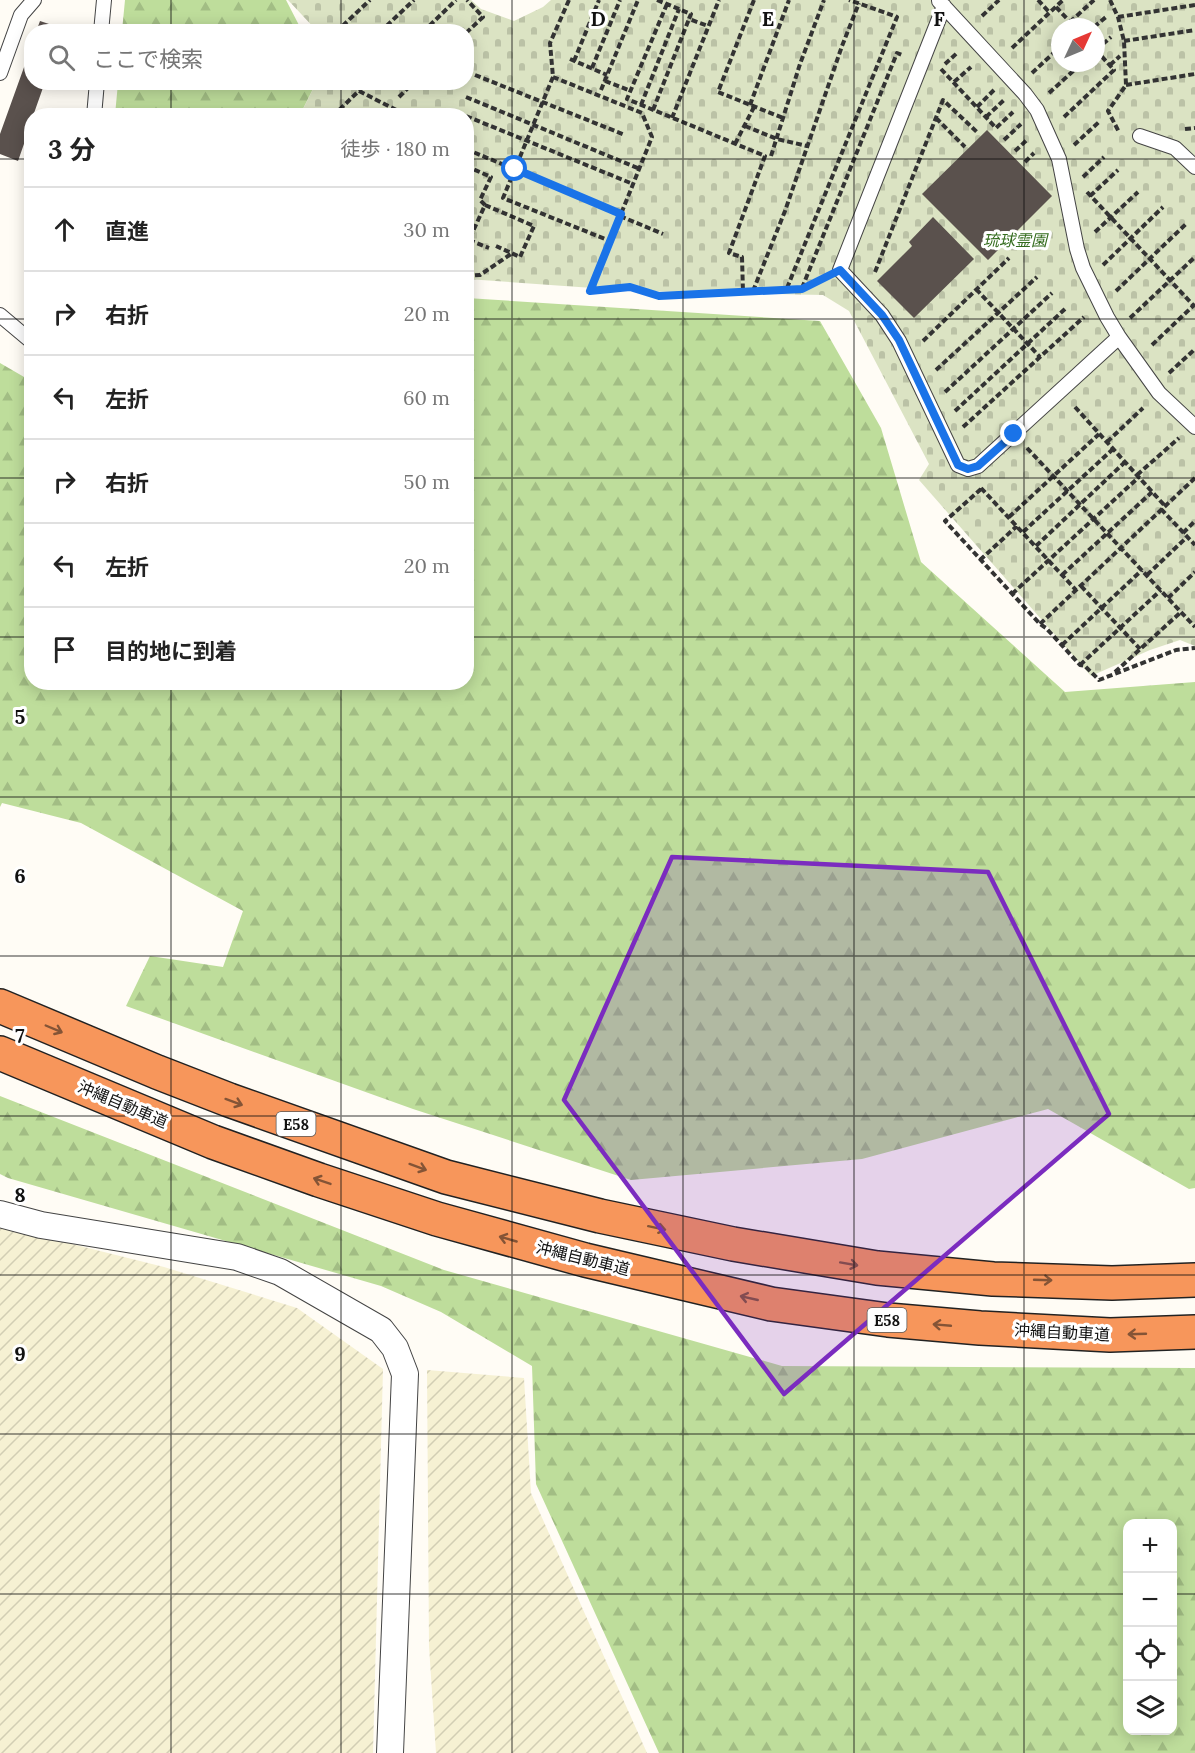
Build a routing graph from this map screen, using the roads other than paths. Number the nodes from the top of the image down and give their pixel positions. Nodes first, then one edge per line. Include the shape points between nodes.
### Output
1 (34, 0) edge
2 (104, 0) edge
3 (941, 3) edge
4 (102, 24) edge
5 (0, 73) edge
6 (96, 90) edge
7 (95, 108) edge
8 (1140, 136) road end
9 (1195, 167) edge
10 (0, 315) edge
11 (24, 335) edge
12 (1119, 337) junction
13 (1194, 426) edge
14 (0, 1006) edge
15 (0, 1053) edge
16 (0, 1214) edge
17 (1195, 1280) edge
18 (1195, 1332) edge
19 (390, 1753) edge

1 - 5 lane via 21,15
2 - 4 lane
3 - 12 lane via 1037,110 1059,159 1077,249
3 - 12 lane via 840,270 882,315 899,340 958,465 968,469 978,466
6 - 7 lane
8 - 9 lane via 1175,148
10 - 11 lane
12 - 13 lane via 1159,393
14 -> 17 highway, E58 via 208,1092 446,1177 600,1216 877,1268 993,1279 1112,1283
18 -> 15 highway, 沖縄自動車道 / E58 via 1110,1335 981,1328 771,1304 585,1260 437,1219 213,1142
16 - 19 street via 41,1225 237,1257 280,1272 381,1330 395,1347 405,1374

